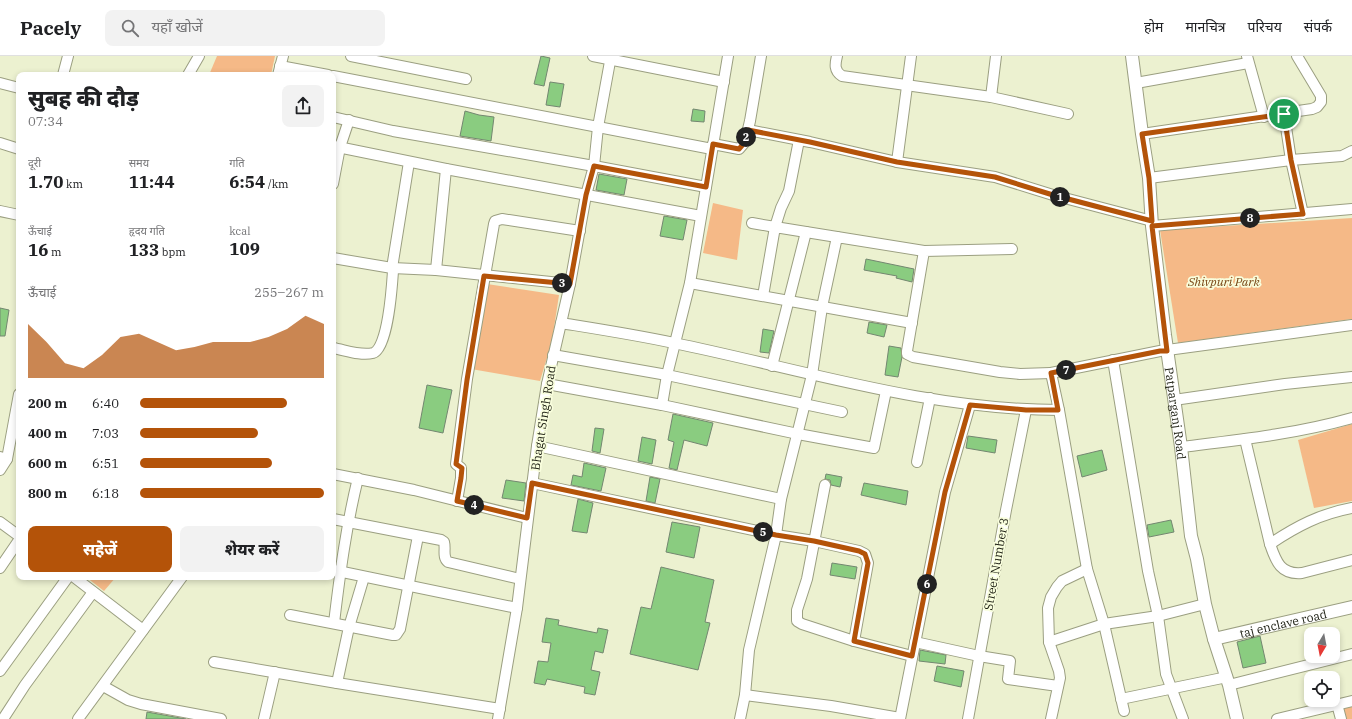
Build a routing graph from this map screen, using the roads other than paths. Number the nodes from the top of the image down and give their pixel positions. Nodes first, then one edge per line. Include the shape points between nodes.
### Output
1 (67, 56) edge
2 (199, 56) edge
3 (351, 56) edge
4 (593, 56) edge
5 (728, 56) edge
6 (761, 56) edge
7 (837, 56) edge
8 (911, 56) edge
9 (996, 56) edge
10 (1132, 56) edge
11 (1297, 56) edge
12 (611, 58) edge
13 (1247, 59) edge
14 (281, 66) edge
15 (64, 72) edge
16 (190, 72) edge
17 (312, 72) edge
18 (336, 77) edge
19 (466, 79) dead end
20 (724, 82) junction
21 (0, 83) edge
22 (1136, 83) junction
23 (907, 86) junction
24 (16, 87) edge
25 (991, 97) junction
26 (1068, 114) dead end
27 (1284, 114) junction
28 (1264, 117) junction
29 (336, 118) edge
30 (349, 120) junction
31 (598, 127) junction
32 (748, 130) junction
33 (1142, 134) junction
34 (799, 140) junction
35 (0, 143) edge
36 (336, 146) edge
37 (713, 146) junction
38 (16, 148) edge
39 (1352, 151) edge
40 (1291, 160) junction
41 (410, 162) junction
42 (897, 162) junction
43 (594, 166) junction
44 (446, 169) junction
45 (1149, 178) junction
46 (706, 187) junction
47 (586, 195) junction
48 (1352, 209) edge
49 (0, 211) edge
50 (16, 214) edge
51 (1303, 214) junction
52 (701, 216) junction
53 (752, 223) dead end
54 (1152, 224) junction
55 (775, 227) junction
56 (580, 231) junction
57 (806, 232) junction
58 (837, 237) junction
59 (1012, 249) dead end
60 (924, 251) junction
61 (336, 259) edge
62 (392, 268) junction
63 (436, 270) junction
64 (484, 276) junction
65 (690, 283) junction
66 (570, 284) junction
67 (763, 296) junction
68 (788, 300) junction
69 (822, 307) junction
70 (561, 323) junction
71 (912, 323) junction
72 (1352, 325) edge
73 (674, 343) junction
74 (336, 348) edge
75 (1167, 351) junction
76 (554, 355) junction
77 (1113, 360) junction
78 (772, 366) junction
79 (1051, 373) junction
80 (667, 375) junction
81 (812, 375) junction
82 (1352, 377) edge
83 (547, 384) junction
84 (886, 391) junction
85 (930, 398) junction
86 (1174, 400) junction
87 (805, 403) junction
88 (662, 405) junction
89 (970, 405) junction
90 (16, 407) edge
91 (1026, 410) junction
92 (1058, 410) junction
93 (842, 412) dead end
94 (1352, 418) edge
95 (798, 434) junction
96 (1245, 439) junction
97 (537, 446) junction
98 (1181, 447) junction
99 (4, 458) edge
100 (917, 462) dead end
101 (0, 470) edge
102 (336, 474) edge
103 (358, 478) junction
104 (532, 483) junction
105 (825, 485) dead end
106 (781, 499) junction
107 (457, 501) junction
108 (1352, 508) edge
109 (527, 518) junction
110 (336, 519) edge
111 (348, 521) junction
112 (0, 522) edge
113 (16, 534) edge
114 (776, 535) junction
115 (418, 536) junction
116 (814, 541) junction
117 (16, 544) edge
118 (1270, 544) junction
119 (1352, 560) edge
120 (0, 568) edge
121 (1087, 569) junction
122 (336, 571) edge
123 (364, 577) junction
124 (520, 579) junction
125 (66, 580) edge
126 (78, 580) edge
127 (180, 580) edge
128 (336, 580) edge
129 (408, 586) junction
130 (93, 592) junction
131 (1205, 604) junction
132 (1352, 607) edge
133 (516, 608) junction
134 (290, 615) dead end
135 (1158, 616) junction
136 (334, 623) junction
137 (1104, 624) junction
138 (350, 627) junction
139 (144, 630) junction
140 (1214, 639) junction
141 (854, 641) junction
142 (915, 642) junction
143 (1049, 642) junction
144 (1352, 654) edge
145 (912, 656) junction
146 (979, 656) junction
147 (214, 662) dead end
148 (0, 670) edge
149 (275, 672) junction
150 (1228, 681) junction
151 (337, 683) junction
152 (102, 686) junction
153 (1058, 686) junction
154 (1171, 689) junction
155 (745, 695) junction
156 (1121, 699) junction
157 (1352, 701) edge
158 (1340, 703) edge
159 (1327, 707) edge
160 (1338, 707) edge
161 (500, 709) junction
162 (1124, 711) dead end
163 (1293, 717) edge
164 (900, 718) edge
165 (3, 719) edge
166 (78, 719) edge
167 (221, 719) edge
168 (264, 719) edge
169 (498, 719) edge
170 (740, 719) edge
171 (968, 719) edge
172 (1052, 719) edge
173 (1183, 719) edge
174 (1237, 719) edge
175 (1277, 719) edge
176 (1341, 719) edge

1 - 15 street
2 - 16 street
3 - 19 street
4 - 12 street
5 - 20 street
6 - 32 street
7 - 23 street via 835,66 842,76
8 - 23 street
9 - 25 street
10 - 22 street, Patparganj Road
11 - 27 street via 1321,96 1321,102 1312,109
12 - 20 street
12 - 31 street, Bhagat Singh Road
13 - 22 street
13 - 28 street
14 - 17 street
18 - 31 street
20 - 37 street
21 - 24 street
22 - 33 street, Patparganj Road
23 - 25 street
23 - 42 street
25 - 26 street
27 - 28 street
27 - 40 street
28 - 33 street
29 - 30 street
30 - 36 street
30 - 43 street via 393,131
31 - 37 street
31 - 43 street, Bhagat Singh Road
32 - 34 street
32 - 37 street via 745,142 739,149
33 - 45 street, Patparganj Road
34 - 42 street
34 - 55 street via 789,191
35 - 38 street
36 - 41 street
37 - 46 street
39 - 40 street via 1342,156
40 - 45 street
40 - 51 street
41 - 44 street
41 - 62 street
42 - 54 street via 995,177
43 - 46 street
43 - 47 street, Bhagat Singh Road
44 - 47 street
44 - 63 street
45 - 54 street, Patparganj Road
46 - 52 street
47 - 52 street
47 - 56 street, Bhagat Singh Road
48 - 51 street
49 - 50 street
51 - 54 street
52 - 65 street
53 - 55 street
54 - 75 street, Patparganj Road
55 - 57 street
55 - 67 street
56 - 64 street via 498,219 494,224
56 - 66 street, Bhagat Singh Road
57 - 58 street
57 - 68 street
58 - 60 street
58 - 69 street
59 - 60 street
60 - 71 street
61 - 62 street
62 - 63 street
62 - 74 street via 390,303 379,348 374,353
63 - 64 street
64 - 66 street
64 - 107 street via 456,464 462,468
65 - 67 street
65 - 73 street
66 - 70 street, Bhagat Singh Road
67 - 68 street
68 - 69 street
68 - 78 street
69 - 71 street
69 - 81 street
70 - 73 street
70 - 76 street, Bhagat Singh Road
71 - 79 street via 907,351 910,356 996,372
72 - 75 street
73 - 78 street
73 - 80 street
75 - 77 street
75 - 86 street, Patparganj Road
76 - 80 street
76 - 83 street, Bhagat Singh Road
77 - 79 street
77 - 135 street
78 - 81 street
79 - 92 street
80 - 87 street
80 - 88 street
81 - 84 street
81 - 87 street
82 - 86 street
83 - 88 street
83 - 97 street, Bhagat Singh Road
84 - 85 street
84 - 95 street via 874,448
85 - 89 street
85 - 100 street
86 - 98 street, Patparganj Road
87 - 93 street
87 - 95 street
88 - 95 street
89 - 91 street
89 - 142 street via 945,492
90 - 99 street
91 - 92 street
91 - 146 street, Street Number 3
92 - 121 street
94 - 96 street via 1285,434
95 - 106 street
96 - 98 street
96 - 118 street
97 - 104 street, Bhagat Singh Road
97 - 106 street
98 - 131 street, Patparganj Road via 1192,536
99 - 101 street
102 - 103 street
103 - 107 street
103 - 111 street
104 - 109 street, Bhagat Singh Road
104 - 114 street
105 - 116 street
106 - 114 street
107 - 109 street
108 - 118 street via 1319,517
109 - 124 street, Bhagat Singh Road
110 - 111 street
111 - 115 street
111 - 122 street
112 - 113 street
114 - 116 street
114 - 155 street via 749,650
115 - 124 street via 444,542 444,556 448,562
115 - 129 street
116 - 141 street via 859,551 867,558
116 - 141 street via 807,579 797,610 797,621
117 - 120 street
118 - 119 street via 1280,566 1294,574
121 - 137 street
121 - 143 street via 1062,581 1051,597 1048,608
122 - 123 street
123 - 129 street
123 - 138 street
124 - 133 street, Bhagat Singh Road
125 - 148 street
126 - 130 street
127 - 139 street
128 - 136 street
129 - 133 street
129 - 138 street via 400,630 396,635
130 - 139 street
130 - 165 street
131 - 135 street
131 - 140 street, Patparganj Road
132 - 140 street, taj enclave road
133 - 161 street, Bhagat Singh Road
134 - 136 street
135 - 137 street
135 - 154 street via 1166,674
136 - 138 street
137 - 143 street
137 - 156 street
138 - 151 street
139 - 152 street
140 - 150 street, Patparganj Road
141 - 145 street
142 - 145 street
142 - 146 street
143 - 153 street via 1059,671
144 - 150 street
145 - 164 street
146 - 153 street via 1010,661 1008,679
146 - 171 street, Street Number 3
147 - 149 street
149 - 151 street
149 - 168 street
150 - 154 street
150 - 174 street, Patparganj Road
151 - 161 street
152 - 166 street
152 - 167 street via 140,704
153 - 172 street
154 - 156 street
154 - 173 street
155 - 164 street
155 - 170 street
156 - 162 street
157 - 158 street
159 - 163 street
160 - 176 street
161 - 169 street, Bhagat Singh Road
163 - 175 street

